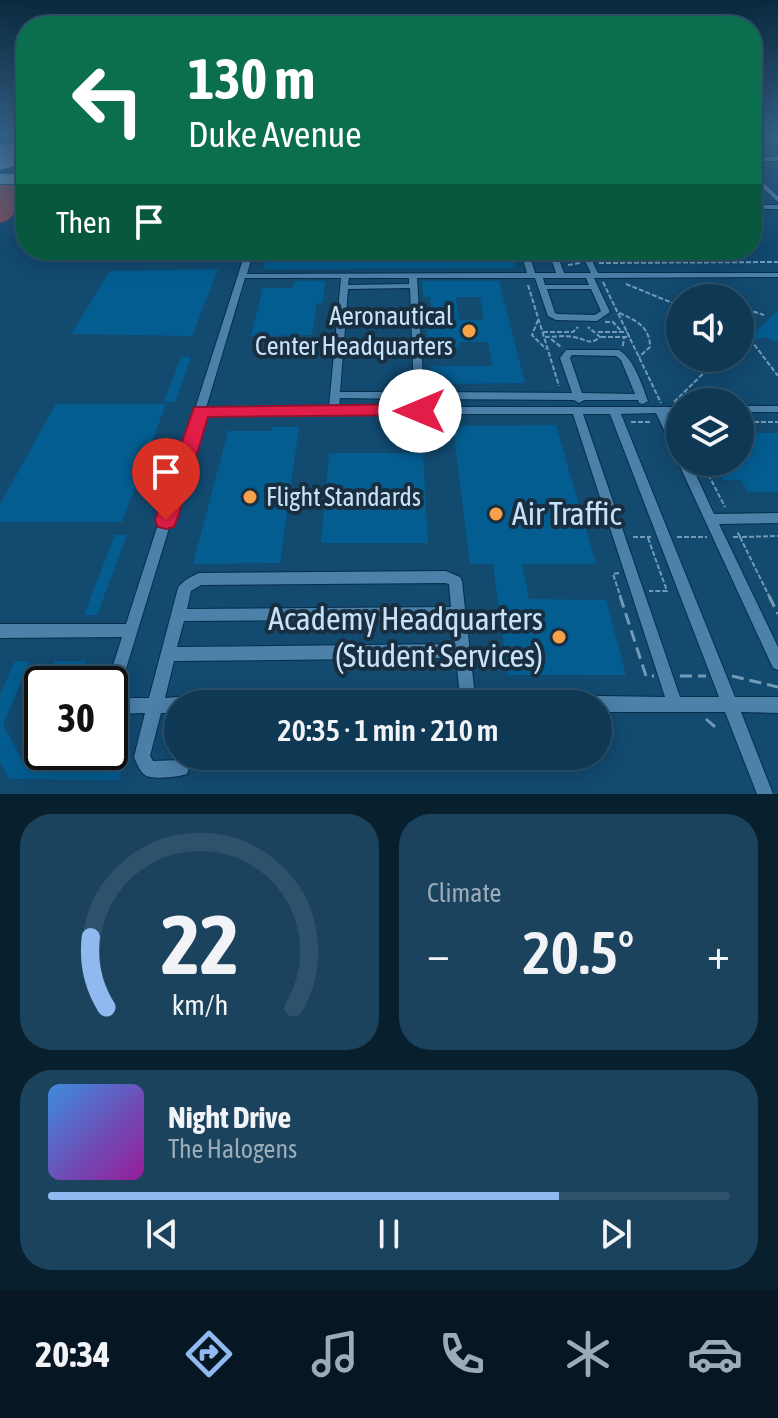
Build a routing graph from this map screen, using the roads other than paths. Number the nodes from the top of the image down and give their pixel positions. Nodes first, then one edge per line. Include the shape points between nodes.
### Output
1 (762, 185) edge
2 (778, 200) edge
3 (247, 260) edge
4 (528, 260) edge
5 (555, 260) edge
6 (586, 260) edge
7 (778, 275) edge
8 (242, 276) junction
9 (535, 276) junction
10 (561, 276) junction
11 (592, 276) junction
12 (413, 281) junction
13 (345, 282) junction
14 (542, 287) junction
15 (594, 287) junction
16 (335, 395) junction
17 (421, 395) junction
18 (642, 397) junction
19 (579, 406) junction
20 (666, 408) edge
21 (754, 409) edge
22 (778, 409) edge
23 (614, 410) junction
24 (654, 410) junction
25 (200, 411) junction
26 (334, 411) junction
27 (420, 411) junction
28 (666, 430) edge
29 (690, 476) edge
30 (778, 518) edge
31 (710, 519) junction
32 (460, 613) junction
33 (177, 615) junction
34 (131, 630) junction
35 (0, 631) edge
36 (463, 651) junction
37 (168, 654) junction
38 (778, 663) edge
39 (120, 666) edge
40 (467, 690) edge
41 (612, 704) edge
42 (675, 705) junction
43 (730, 705) junction
44 (778, 705) edge
45 (128, 706) edge
46 (154, 706) junction
47 (164, 706) edge
48 (164, 769) edge
49 (765, 794) edge

1 - 2 street
3 - 8 street
4 - 9 street
5 - 10 street
6 - 11 street
7 - 11 street
8 - 13 street
8 - 25 street
9 - 10 street
9 - 12 street
9 - 14 street
10 - 11 street
11 - 15 street
12 - 13 street
12 - 17 street
13 - 16 street
14 - 15 street
14 - 15 street via 551,314 566,319 604,316
16 - 17 street
16 - 26 street
17 - 19 street
17 - 27 street
18 - 19 street
18 - 19 street via 619,353 569,352 565,358
18 - 24 street
19 - 23 street
19 - 27 street
19 - 42 street
20 - 24 street
21 - 22 street
23 - 24 street
23 - 43 street
24 - 28 street
25 - 26 street
25 - 34 street
26 - 27 street
29 - 31 street
30 - 31 street
31 - 38 street
32 - 33 street
32 - 33 street via 457,584 446,577 292,578 199,579 185,588
32 - 36 street
33 - 37 street
34 - 35 street
34 - 39 street
36 - 37 street
36 - 40 street
37 - 46 street
41 - 42 street
42 - 43 street
43 - 44 street
43 - 49 street
45 - 46 street
46 - 47 street
46 - 48 street via 142,757 149,769

